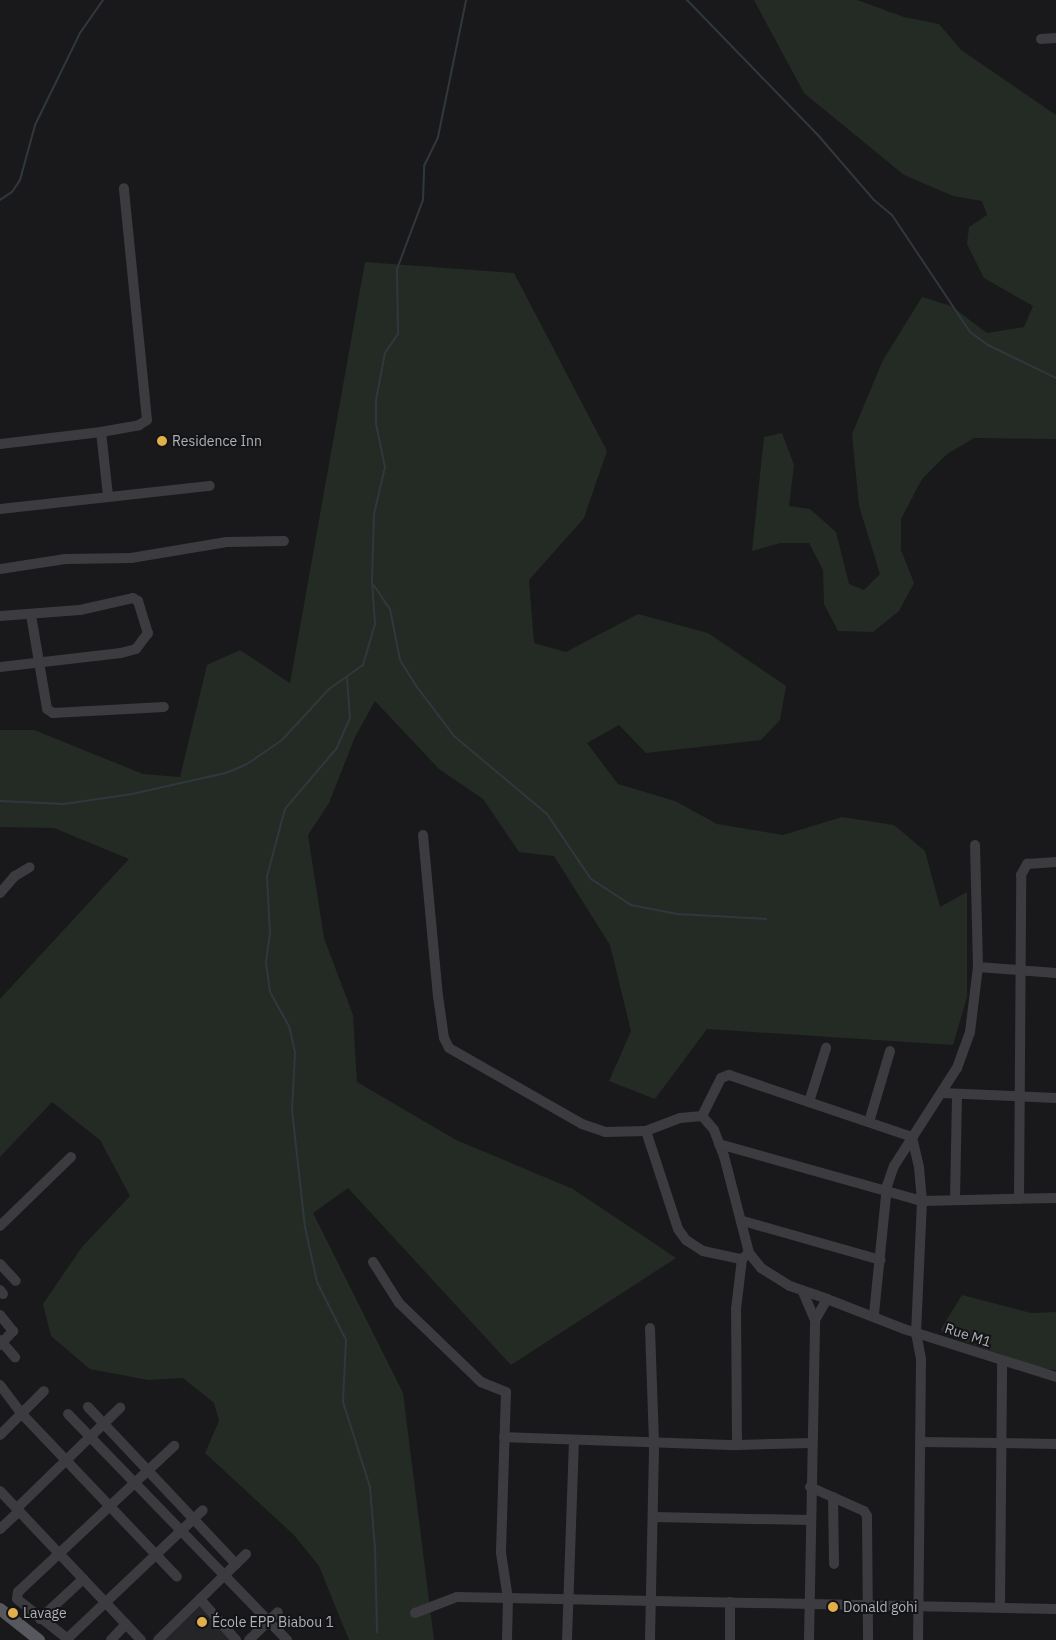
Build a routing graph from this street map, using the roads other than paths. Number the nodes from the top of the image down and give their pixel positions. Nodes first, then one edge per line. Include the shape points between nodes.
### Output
1 (1056, 38) edge
2 (1041, 39) dead end
3 (124, 188) dead end
4 (101, 432) junction
5 (0, 444) edge
6 (210, 486) dead end
7 (108, 496) junction
8 (0, 509) edge
9 (284, 541) dead end
10 (0, 569) edge
11 (31, 615) junction
12 (0, 616) edge
13 (40, 662) junction
14 (0, 666) edge
15 (164, 707) dead end
16 (423, 835) dead end
17 (975, 845) dead end
18 (1056, 862) edge
19 (30, 867) dead end
20 (0, 893) edge
21 (978, 967) junction
22 (1021, 972) junction
23 (1056, 973) edge
24 (826, 1048) dead end
25 (890, 1051) dead end
26 (942, 1093) junction
27 (957, 1094) junction
28 (1022, 1098) junction
29 (1056, 1098) edge
30 (808, 1102) junction
31 (702, 1116) junction
32 (869, 1122) junction
33 (646, 1131) junction
34 (912, 1136) junction
35 (719, 1144) junction
36 (71, 1157) dead end
37 (886, 1193) junction
38 (1056, 1198) edge
39 (1019, 1199) junction
40 (955, 1200) junction
41 (922, 1201) junction
42 (743, 1221) junction
43 (0, 1226) edge
44 (746, 1256) junction
45 (881, 1260) junction
46 (373, 1262) dead end
47 (0, 1264) edge
48 (16, 1281) dead end
49 (803, 1292) junction
50 (827, 1299) junction
51 (0, 1314) edge
52 (874, 1314) junction
53 (816, 1320) junction
54 (650, 1328) dead end
55 (916, 1333) junction
56 (1, 1343) edge
57 (15, 1357) dead end
58 (1002, 1361) junction
59 (1056, 1377) edge
60 (0, 1385) edge
61 (44, 1391) dead end
62 (88, 1407) dead end
63 (120, 1408) dead end
64 (21, 1413) junction
65 (68, 1414) dead end
66 (102, 1425) junction
67 (0, 1435) edge
68 (90, 1437) junction
69 (504, 1437) junction
70 (574, 1440) junction
71 (920, 1442) junction
72 (654, 1443) junction
73 (811, 1443) junction
74 (1001, 1443) junction
75 (1056, 1444) edge
76 (174, 1446) dead end
77 (736, 1446) junction
78 (66, 1460) junction
79 (149, 1471) junction
80 (137, 1483) junction
81 (810, 1487) junction
82 (0, 1492) edge
83 (833, 1497) junction
84 (111, 1506) junction
85 (18, 1509) junction
86 (203, 1510) dead end
87 (194, 1517) junction
88 (653, 1517) junction
89 (810, 1520) junction
90 (181, 1528) junction
91 (0, 1529) edge
92 (155, 1552) junction
93 (246, 1554) dead end
94 (60, 1555) junction
95 (236, 1564) junction
96 (834, 1564) dead end
97 (224, 1575) junction
98 (177, 1577) dead end
99 (83, 1579) junction
100 (200, 1599) junction
101 (508, 1599) junction
102 (567, 1600) junction
103 (651, 1601) junction
104 (105, 1602) junction
105 (730, 1602) junction
106 (809, 1603) junction
107 (868, 1605) junction
108 (918, 1605) junction
109 (1000, 1607) junction
110 (0, 1609) edge
111 (1056, 1609) edge
112 (278, 1612) dead end
113 (415, 1613) dead end
114 (40, 1619) junction
115 (268, 1621) junction
116 (126, 1624) junction
117 (68, 1639) edge
118 (39, 1640) edge
119 (111, 1640) edge
120 (141, 1640) edge
121 (158, 1640) edge
122 (236, 1640) edge
123 (249, 1640) edge
124 (287, 1640) edge
125 (507, 1640) edge
126 (567, 1640) edge
127 (650, 1640) edge
128 (730, 1640) edge
129 (808, 1640) edge
130 (868, 1640) edge
131 (918, 1640) edge

1 - 2 street
3 - 4 street via 147,420 139,425
4 - 5 street
4 - 7 street
6 - 7 street
7 - 8 street
9 - 10 street via 227,542 130,558 65,560
11 - 12 street
11 - 13 street
11 - 13 street via 45,610 80,610 133,598 138,601 148,633 136,649 121,654
13 - 14 street
13 - 15 street via 47,709 53,713
16 - 33 street via 444,1038 449,1048 582,1124 616,1134
17 - 21 street
18 - 22 street via 1027,864 1021,875
19 - 20 street via 15,876
21 - 22 street
21 - 26 street via 970,1032 957,1068
22 - 23 street
22 - 28 street
24 - 30 street
25 - 32 street
26 - 27 street
26 - 34 street
27 - 28 street
27 - 40 street
28 - 29 street
28 - 39 street
30 - 31 street via 728,1075 721,1078
30 - 32 street
31 - 33 street via 680,1118
31 - 35 street via 710,1121
32 - 34 street
33 - 44 street via 678,1229 686,1240 703,1251
34 - 37 street via 894,1166
34 - 41 street
35 - 37 street
35 - 42 street
36 - 43 street
37 - 41 street
37 - 45 street
38 - 39 street
39 - 40 street
40 - 41 street
41 - 55 street
42 - 44 street
42 - 45 street
44 - 49 street, Rue M1
44 - 77 street via 736,1309
45 - 52 street
46 - 69 street via 399,1303 481,1382 504,1389 507,1398
47 - 48 street
49 - 50 street, Rue M1
49 - 53 street
50 - 52 street, Rue M1
50 - 53 street
51 - 56 street via 13,1331
52 - 55 street, Rue M1
53 - 73 street
54 - 72 street
55 - 58 street, Rue M1
55 - 71 street via 921,1359
56 - 57 street
58 - 59 street, Rue M1
58 - 74 street
60 - 64 street
61 - 64 street
62 - 66 street
63 - 66 street
64 - 67 street
64 - 78 street
65 - 68 street
66 - 68 street
66 - 79 street
68 - 78 street
68 - 80 street
69 - 70 street
69 - 101 street via 501,1553
70 - 72 street
70 - 102 street
71 - 74 street
71 - 108 street
72 - 77 street
72 - 88 street
73 - 77 street
73 - 81 street
74 - 75 street
74 - 109 street
76 - 79 street
78 - 84 street
78 - 85 street
79 - 80 street
79 - 87 street
80 - 84 street
80 - 90 street
81 - 83 street
81 - 89 street
82 - 85 street
83 - 96 street
83 - 107 street via 867,1516
84 - 92 street
84 - 94 street
85 - 91 street
85 - 94 street
86 - 87 street
87 - 90 street
87 - 95 street
88 - 89 street
88 - 103 street
89 - 106 street
90 - 92 street
90 - 97 street
92 - 98 street
92 - 104 street
93 - 95 street
94 - 99 street
94 - 114 street via 16,1595
95 - 97 street
97 - 100 street
97 - 115 street
99 - 104 street
99 - 114 street
100 - 121 street
100 - 122 street
101 - 102 street
101 - 113 street via 450,1598
101 - 125 street
102 - 103 street
102 - 126 street
103 - 105 street
103 - 127 street
104 - 116 street
104 - 117 street
105 - 106 street
105 - 128 street
106 - 107 street
106 - 129 street
107 - 108 street
107 - 130 street
108 - 109 street
108 - 131 street
109 - 111 street
110 - 118 main road
112 - 115 street
114 - 117 street
115 - 123 street
115 - 124 street
116 - 119 street
116 - 120 street

